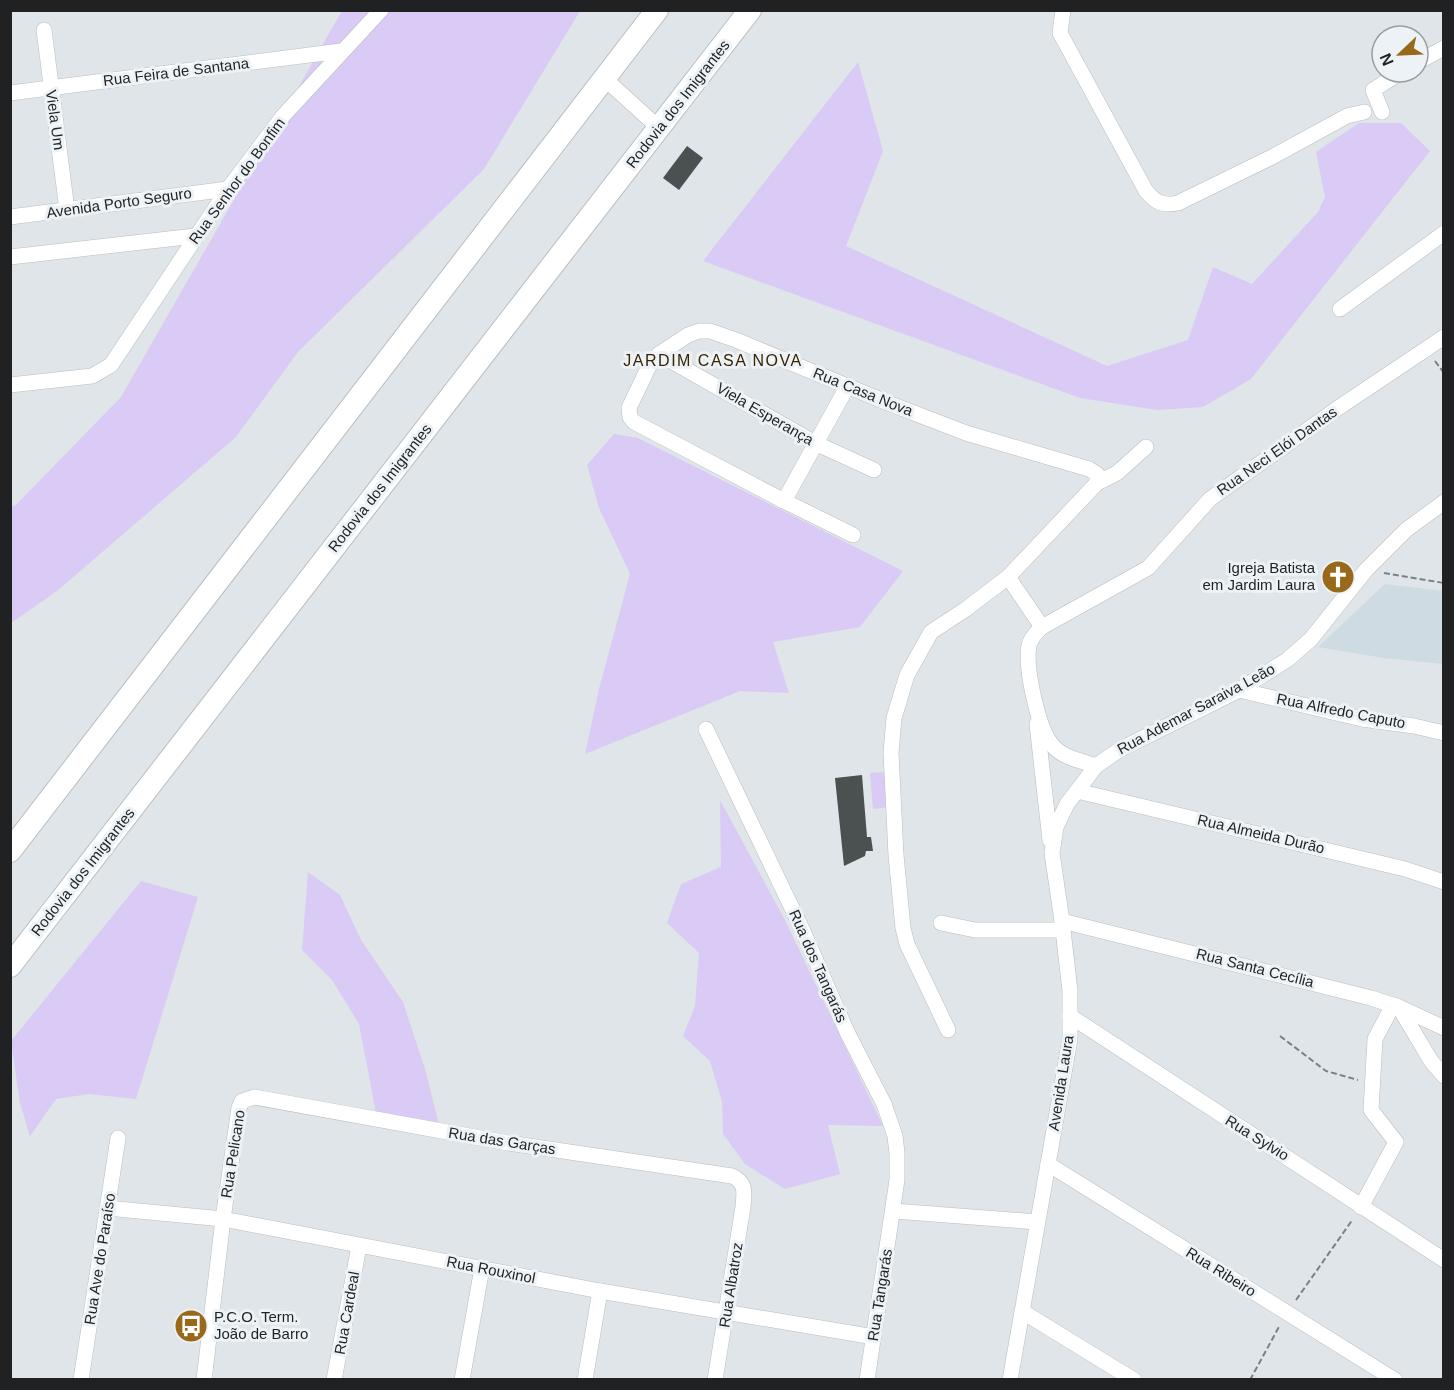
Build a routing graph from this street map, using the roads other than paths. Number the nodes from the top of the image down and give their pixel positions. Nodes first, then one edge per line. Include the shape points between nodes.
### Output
1 (381, 10) edge
2 (657, 10) edge
3 (750, 10) edge
4 (1064, 10) edge
5 (44, 30) dead end
6 (341, 51) junction
7 (604, 79) junction
8 (1382, 84) edge
9 (51, 88) junction
10 (10, 93) edge
11 (1364, 112) dead end
12 (1382, 112) dead end
13 (659, 128) junction
14 (228, 189) junction
15 (67, 210) junction
16 (10, 218) edge
17 (1443, 233) edge
18 (195, 236) junction
19 (10, 257) edge
20 (1340, 309) dead end
21 (1443, 337) edge
22 (659, 354) junction
23 (10, 386) edge
24 (848, 387) junction
25 (816, 443) junction
26 (1146, 447) dead end
27 (874, 470) dead end
28 (1097, 483) junction
29 (784, 501) junction
30 (1443, 502) edge
31 (854, 535) dead end
32 (1008, 577) junction
33 (1038, 631) junction
34 (1239, 690) junction
35 (1035, 706) junction
36 (706, 729) dead end
37 (1443, 733) edge
38 (1096, 766) junction
39 (1077, 791) junction
40 (10, 851) edge
41 (1052, 853) junction
42 (1443, 882) edge
43 (941, 923) dead end
44 (1063, 926) junction
45 (10, 966) edge
46 (1396, 1006) junction
47 (1070, 1016) junction
48 (1443, 1028) edge
49 (948, 1030) dead end
50 (1443, 1076) edge
51 (254, 1097) joint
52 (118, 1138) dead end
53 (1048, 1164) junction
54 (745, 1190) joint
55 (1361, 1207) junction
56 (107, 1208) junction
57 (894, 1210) junction
58 (223, 1219) junction
59 (1037, 1222) junction
60 (359, 1246) junction
61 (1443, 1260) edge
62 (482, 1268) junction
63 (600, 1291) junction
64 (726, 1312) junction
65 (1023, 1312) junction
66 (874, 1337) junction
67 (81, 1380) edge
68 (204, 1380) edge
69 (334, 1380) edge
70 (462, 1380) edge
71 (585, 1380) edge
72 (715, 1380) edge
73 (867, 1380) edge
74 (1010, 1380) edge
75 (1134, 1380) edge
76 (1395, 1380) edge

1 - 6 street, Rua Senhor do Bonfim
2 - 7 highway
3 - 13 highway, Rodovia dos Imigrantes
4 - 11 street via 1060,33 1146,191 1164,205 1178,203 1347,116
5 - 9 street, Viela Um
6 - 9 street, Rua Feira de Santana
6 - 14 street, Rua Senhor do Bonfim via 283,116
7 - 13 street
7 - 40 highway
8 - 12 street via 1373,90
9 - 10 street, Rua Feira de Santana
9 - 15 street, Viela Um
13 - 45 highway, Rodovia dos Imigrantes
14 - 15 street, Avenida Porto Seguro
14 - 18 street, Rua Senhor do Bonfim
15 - 16 street, Avenida Porto Seguro
17 - 20 street
18 - 19 street
18 - 23 street, Rua Senhor do Bonfim via 111,365 93,376
21 - 33 street, Rua Neci Elói Dantas via 1217,493 1136,577
22 - 24 street, Rua Casa Nova via 688,335 710,331
22 - 25 street, Viela Esperança
22 - 29 street, Rua Casa Nova via 629,408 634,422
24 - 25 street
24 - 28 street, Rua Casa Nova via 966,433 1089,469 1097,474
25 - 27 street, Viela Esperança
25 - 29 street
26 - 28 street via 1117,473
28 - 32 street
29 - 31 street, Rua Casa Nova
30 - 34 street, Rua Ademar Saraiva Leão via 1406,530 1366,570 1311,639 1287,660
32 - 33 street
32 - 49 street via 931,632 907,675 894,718 891,753 903,928
33 - 35 street via 1029,644
34 - 37 street, Rua Alfredo Caputo via 1362,719
34 - 38 street, Rua Ademar Saraiva Leão via 1148,734
35 - 38 street via 1049,743 1056,750
35 - 41 street
36 - 57 street, Rua dos Tangarás via 803,931 846,1032 892,1122 897,1153
38 - 39 street, Rua Ademar Saraiva Leão
39 - 41 street, Avenida Laura via 1056,827
39 - 42 street, Rua Almeida Durão via 1405,869
41 - 44 street, Avenida Laura
43 - 44 street, Rua Santa Cecília via 975,930
44 - 46 street, Rua Santa Cecília via 1166,946
44 - 47 street, Avenida Laura
46 - 48 street, Rua Santa Cecília
46 - 50 street
46 - 55 street via 1375,1039 1371,1110 1396,1142
47 - 53 street, Avenida Laura via 1070,1039
47 - 55 street, Rua Sylvio
51 - 54 street, Rua das Garças via 508,1143 732,1176 739,1179
51 - 58 street, Rua Pelicano via 242,1101 239,1108
52 - 56 street, Rua Ave do Paraíso
53 - 59 street, Avenida Laura
53 - 76 street, Rua Ribeiro
54 - 64 street, Rua Albatroz
55 - 61 street, Rua Sylvio
56 - 58 street, Rua Rouxinol
56 - 67 street, Rua Ave do Paraíso
57 - 59 street
57 - 66 street, Rua Tangarás
58 - 60 street, Rua Rouxinol
58 - 68 street, Rua Pelicano
59 - 65 street, Avenida Laura
60 - 62 street, Rua Rouxinol
60 - 69 street, Rua Cardeal
62 - 63 street, Rua Rouxinol
62 - 70 street
63 - 64 street, Rua Rouxinol
63 - 71 street
64 - 66 street, Rua Rouxinol
64 - 72 street, Rua Albatroz
65 - 74 street, Avenida Laura
65 - 75 street
66 - 73 street, Rua Tangarás

